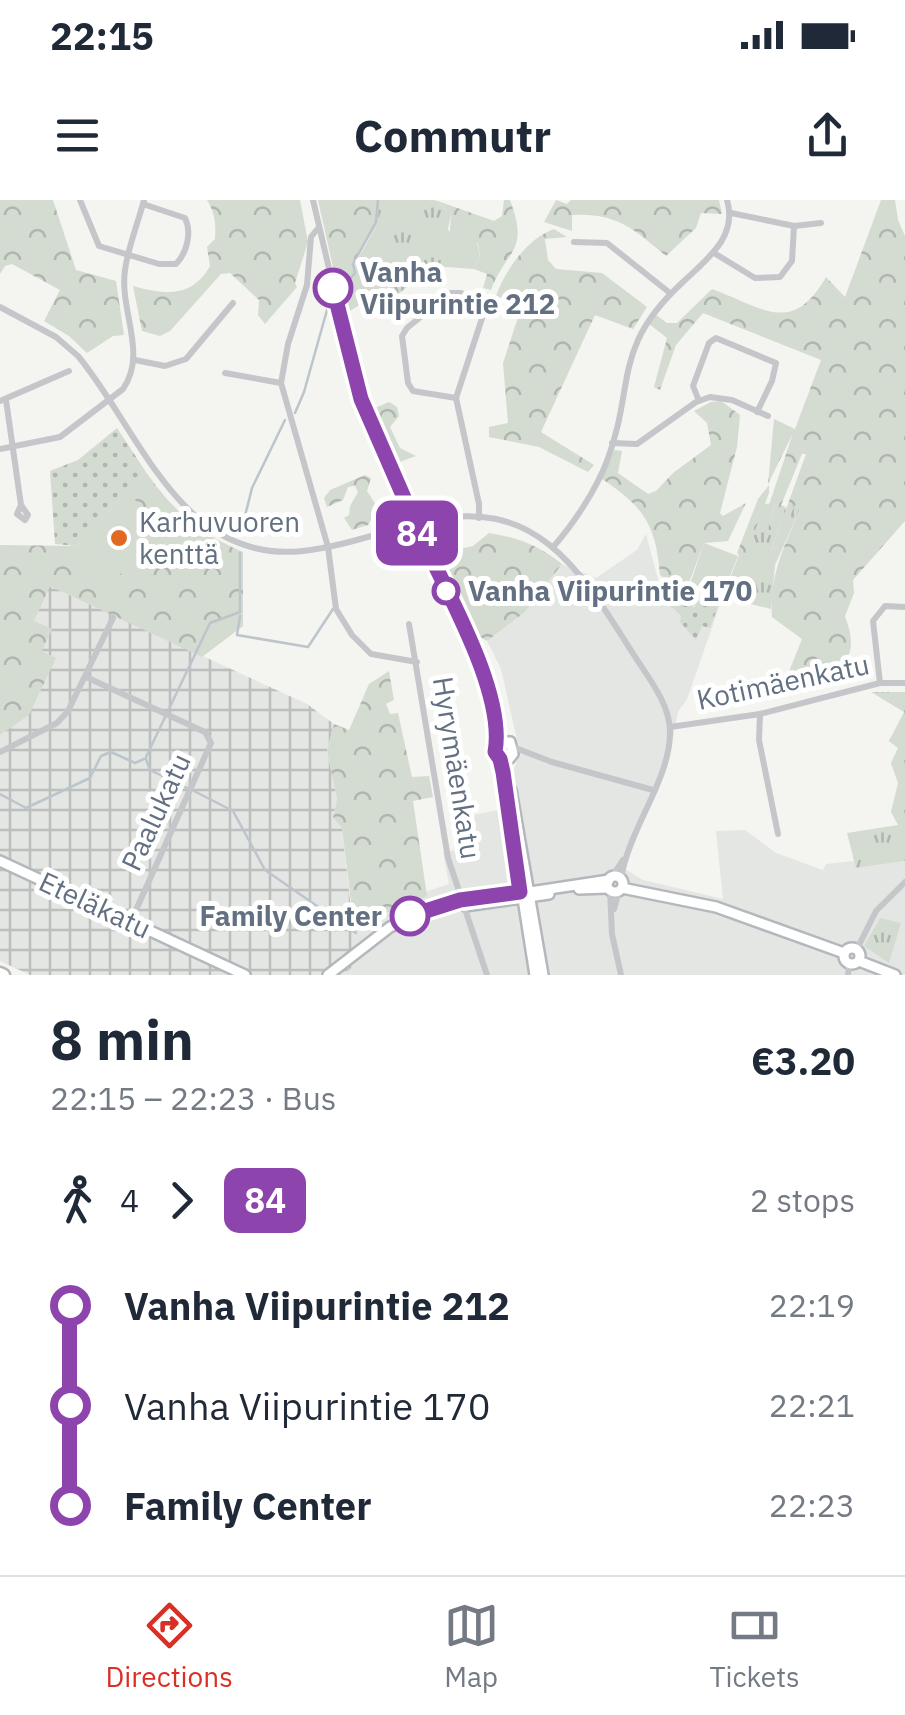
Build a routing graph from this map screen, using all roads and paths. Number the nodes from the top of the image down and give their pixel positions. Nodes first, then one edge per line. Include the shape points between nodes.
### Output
1 (80, 200) edge
2 (313, 200) edge
3 (728, 200) edge
4 (143, 202) edge
5 (730, 213) junction
6 (821, 223) dead end
7 (319, 226) junction
8 (794, 226) junction
9 (574, 242) dead end
10 (714, 253) junction
11 (128, 256) junction
12 (670, 293) junction
13 (232, 303) dead end
14 (0, 307) edge
15 (134, 360) junction
16 (70, 371) dead end
17 (225, 373) dead end
18 (281, 383) junction
19 (456, 398) junction
20 (3, 400) edge
21 (108, 400) junction
22 (698, 400) junction
23 (757, 412) junction
24 (768, 416) dead end
25 (612, 443) junction
26 (12, 447) junction
27 (0, 449) edge
28 (21, 505) dead end
29 (479, 518) junction
30 (410, 521) junction
31 (422, 527) junction
32 (554, 546) junction
33 (328, 547) junction
34 (905, 607) edge
35 (113, 618) dead end
36 (408, 624) dead end
37 (416, 662) junction
38 (86, 677) junction
39 (905, 683) edge
40 (880, 684) junction
41 (760, 714) junction
42 (670, 728) junction
43 (507, 751) junction
44 (0, 752) edge
45 (653, 790) junction
46 (778, 834) dead end
47 (0, 861) edge
48 (905, 882) edge
49 (615, 884) junction
50 (524, 895) junction
51 (461, 903) junction
52 (131, 922) junction
53 (857, 950) junction
54 (844, 953) junction
55 (852, 967) edge
56 (245, 975) edge
57 (328, 975) edge
58 (487, 975) edge
59 (535, 975) edge
60 (543, 975) edge
61 (621, 975) edge
62 (895, 975) edge

1 - 11 street via 99,246
2 - 7 street
3 - 5 street
4 - 11 street
4 - 11 street via 185,218 183,257 169,266
5 - 8 street
5 - 10 street
6 - 8 street
7 - 18 street via 311,236 309,275
7 - 30 street via 361,399
8 - 10 street via 792,261 780,278 755,278
9 - 12 street via 606,243
10 - 12 street
11 - 15 street via 124,285
12 - 25 street via 635,342
13 - 15 street via 186,358 165,366
14 - 21 street via 68,346
15 - 21 street via 128,381
16 - 20 street
17 - 18 street
18 - 33 street
19 - 19 street via 488,303 450,292 402,336 413,391
19 - 29 street
20 - 26 street
21 - 26 street via 60,437
21 - 33 street via 170,490 205,525 269,550
22 - 23 street via 722,397
22 - 23 street via 693,386 716,338 776,363
22 - 25 street via 635,445
23 - 24 street
25 - 32 street via 600,476
26 - 27 street
26 - 28 street
29 - 31 street via 451,516
29 - 32 street via 520,527
30 - 31 main road via 413,532
30 - 33 street
31 - 43 main road via 480,665
32 - 42 street via 602,604 659,696
33 - 37 street via 333,597 352,635 371,654
34 - 40 street via 885,606 873,621
35 - 38 street
36 - 37 street, Hyrymäenkatu
37 - 51 street, Hyrymäenkatu
38 - 44 street via 57,723
38 - 52 street, Paalukatu via 205,732 211,743
39 - 40 street, Kotimäenkatu
40 - 41 street, Kotimäenkatu
41 - 42 street, Kotimäenkatu
41 - 46 street
42 - 45 street
43 - 45 street
43 - 50 main road
45 - 49 street
47 - 52 main road, Eteläkatu
48 - 53 street via 876,911
49 - 50 main road
49 - 54 main road via 716,907
49 - 61 street via 612,934
50 - 51 main road
50 - 59 main road
50 - 60 main road
51 - 57 main road via 390,927
51 - 58 street, Hyrymäenkatu
52 - 56 main road, Eteläkatu
53 - 54 main road
53 - 55 main road
54 - 55 main road
55 - 62 main road

